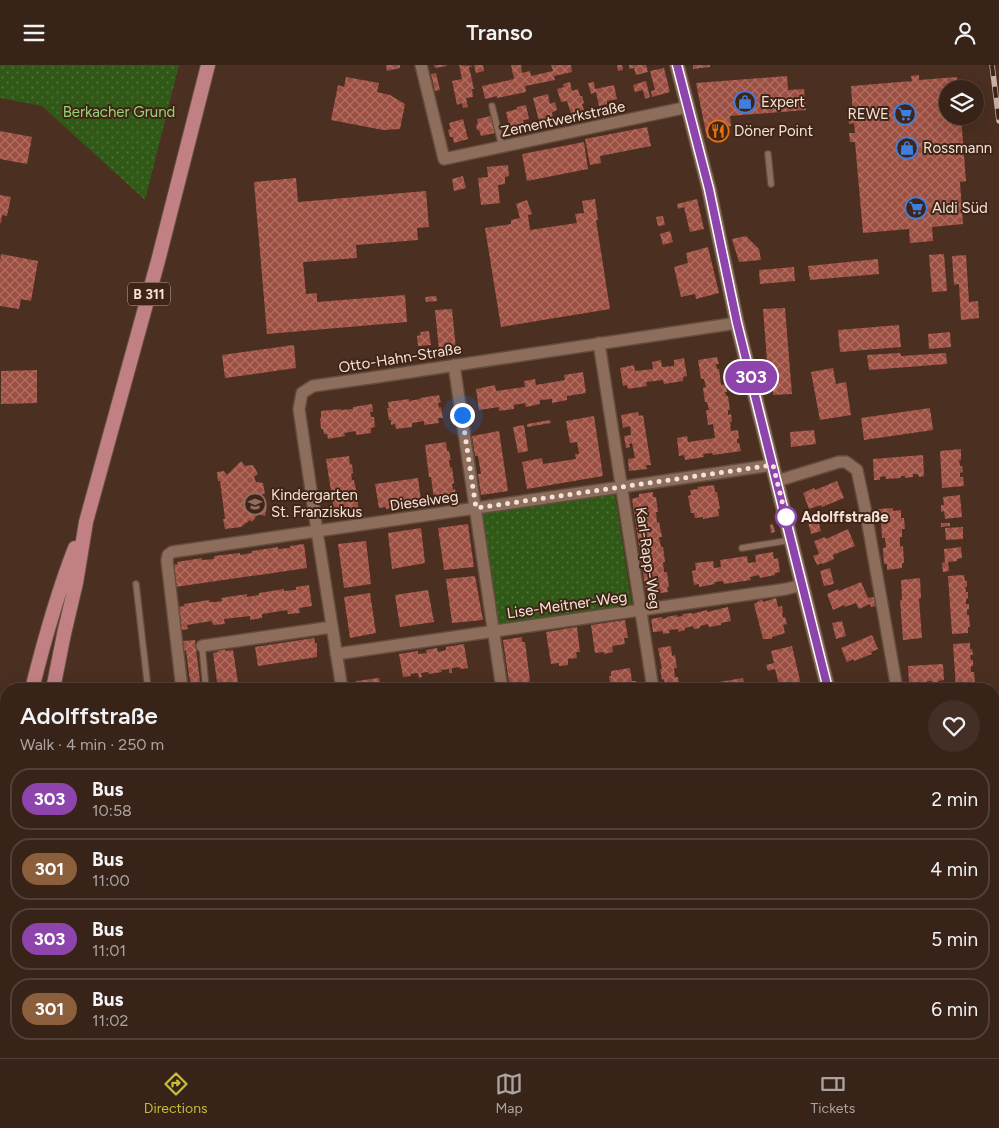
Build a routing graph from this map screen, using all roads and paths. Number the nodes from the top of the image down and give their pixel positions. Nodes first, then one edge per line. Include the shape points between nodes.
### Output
1 (208, 65) edge
2 (421, 65) edge
3 (678, 65) edge
4 (492, 106) dead end
5 (688, 107) junction
6 (502, 147) junction
7 (768, 154) dead end
8 (771, 184) dead end
9 (737, 323) junction
10 (599, 343) junction
11 (454, 365) junction
12 (773, 465) junction
13 (777, 481) junction
14 (622, 487) junction
15 (476, 508) junction
16 (86, 522) junction
17 (317, 531) junction
18 (791, 540) junction
19 (742, 548) dead end
20 (136, 585) dead end
21 (802, 585) junction
22 (640, 610) junction
23 (332, 627) junction
24 (494, 631) junction
25 (202, 646) joint
26 (336, 654) junction
27 (34, 683) edge
28 (54, 683) edge
29 (147, 683) edge
30 (181, 683) edge
31 (205, 683) edge
32 (341, 683) edge
33 (501, 683) edge
34 (652, 683) edge
35 (826, 683) edge
36 (896, 683) edge

1 - 16 main road, B 311
2 - 6 street, Zementwerkstraße via 444,159
3 - 5 street
4 - 6 lane
5 - 6 street, Zementwerkstraße
5 - 9 street
7 - 8 lane
9 - 10 street, Otto-Hahn-Straße
9 - 12 street
10 - 11 street, Otto-Hahn-Straße
10 - 14 street, Karl-Rapp-Weg
11 - 15 street
11 - 17 street, Otto-Hahn-Straße via 313,386 302,393 299,409
12 - 13 street
12 - 14 street, Dieselweg
13 - 18 street
13 - 36 street via 839,463 846,462 856,469
14 - 15 street, Dieselweg
14 - 22 street, Karl-Rapp-Weg
15 - 17 street, Dieselweg
15 - 24 street
16 - 27 main road, B 311 via 47,629
16 - 28 main road, B 311
17 - 23 street, Otto-Hahn-Straße
17 - 30 street, Dieselweg via 168,555
18 - 19 lane
18 - 21 street
20 - 29 lane
21 - 22 street, Lise-Meitner-Weg
21 - 35 street
22 - 24 street, Lise-Meitner-Weg
22 - 34 street, Karl-Rapp-Weg
23 - 25 street
23 - 26 street, Otto-Hahn-Straße
24 - 26 street, Lise-Meitner-Weg
24 - 33 street
25 - 31 lane
26 - 32 street, Otto-Hahn-Straße

